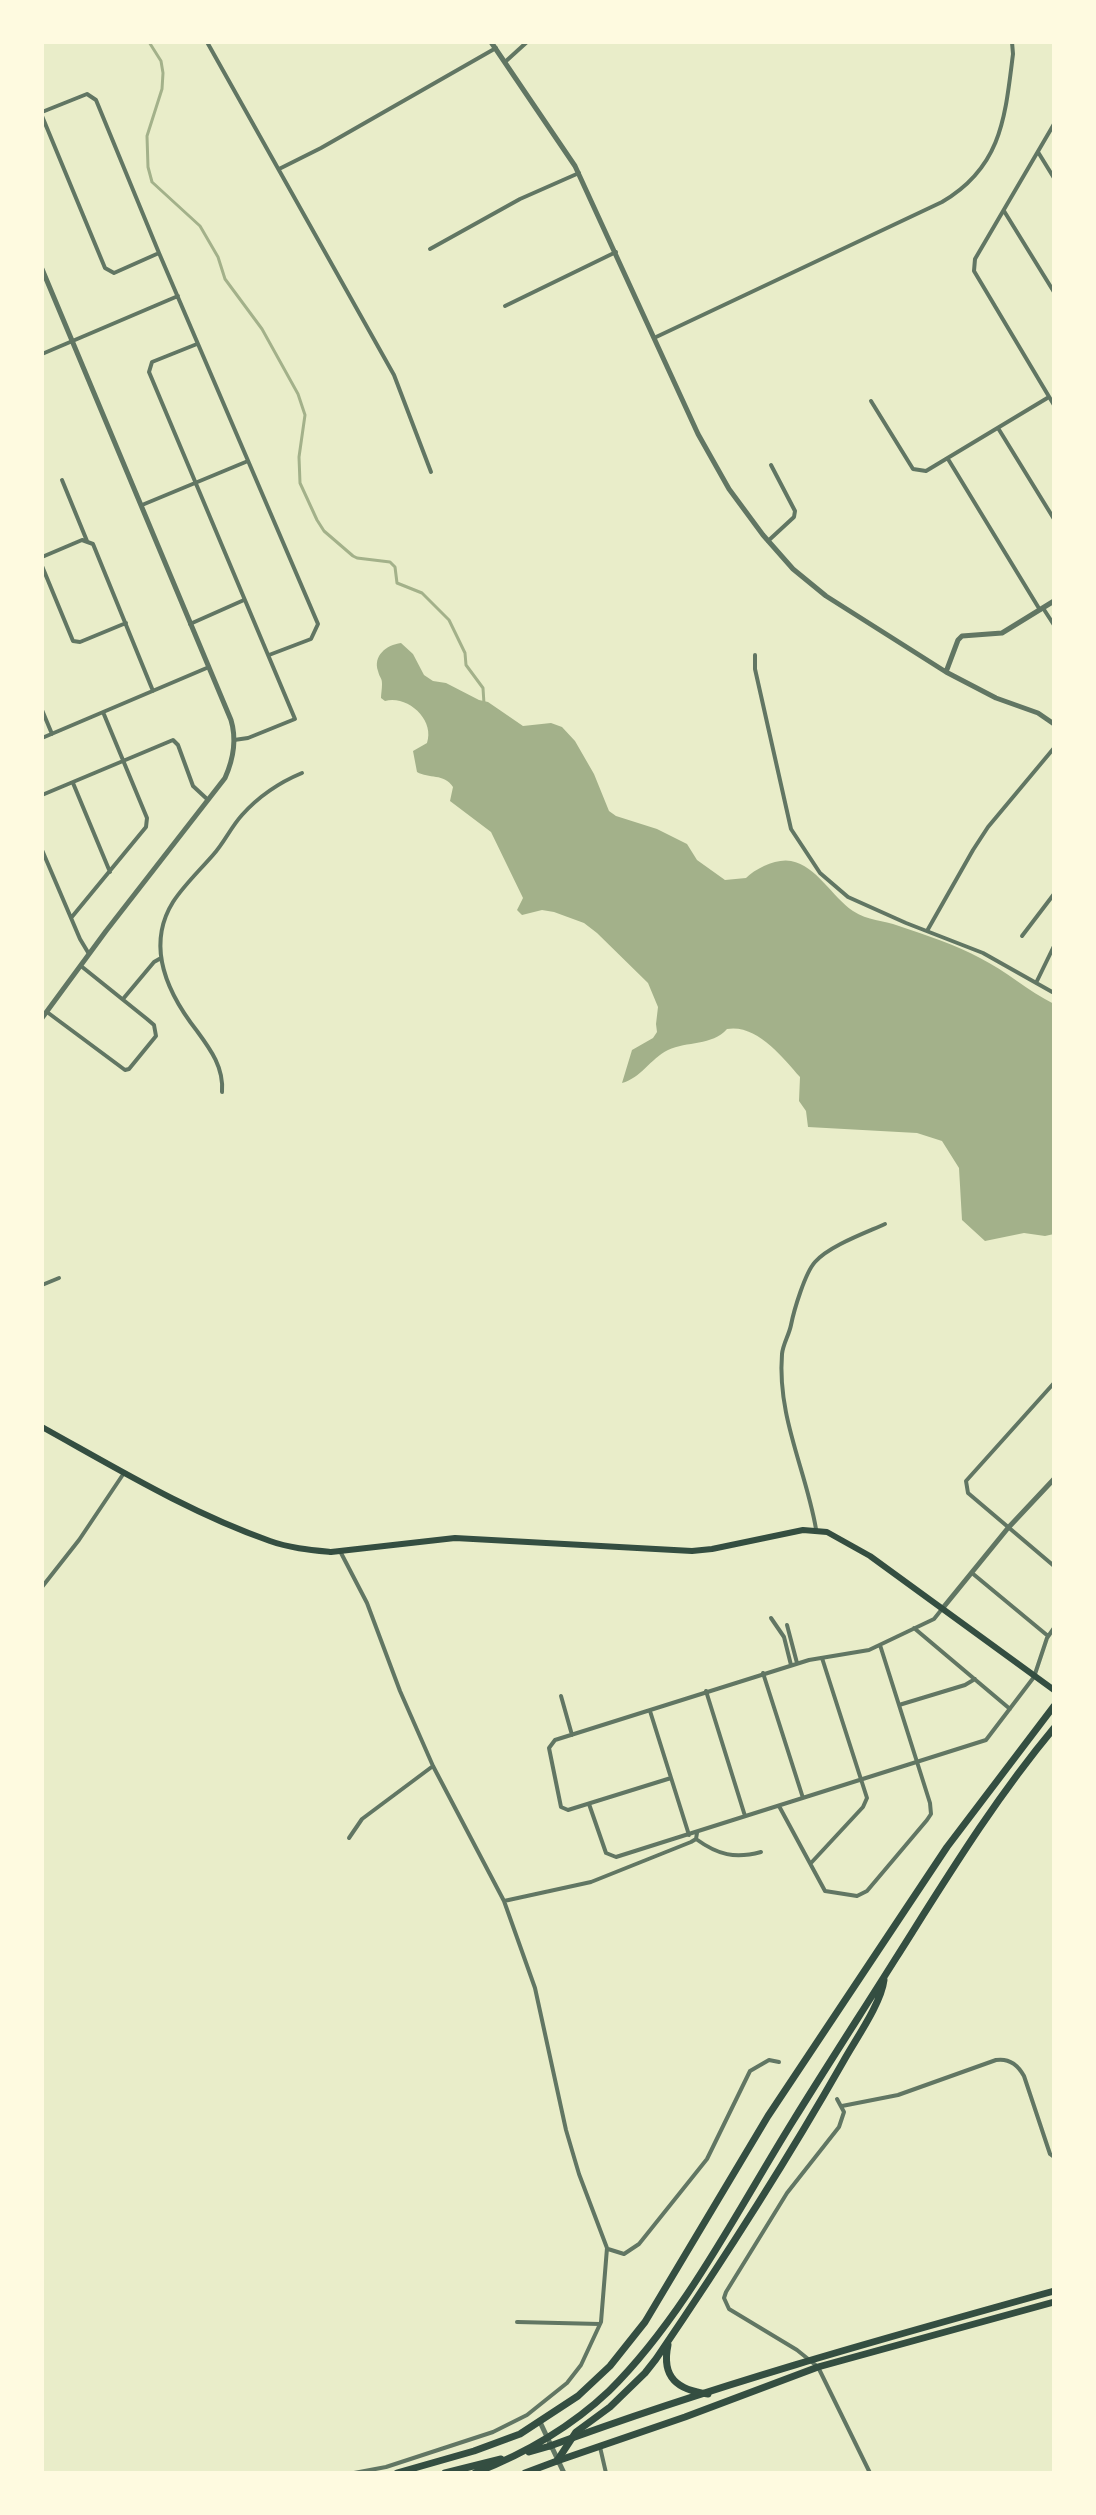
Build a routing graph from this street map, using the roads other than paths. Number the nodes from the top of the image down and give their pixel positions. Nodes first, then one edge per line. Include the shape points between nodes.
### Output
1 (207, 42) edge
2 (527, 42) edge
3 (1012, 42) edge
4 (494, 45) edge
5 (505, 62) junction
6 (42, 114) edge
7 (1054, 124) edge
8 (1038, 152) junction
9 (279, 169) junction
10 (579, 173) junction
11 (1054, 178) edge
12 (1004, 211) junction
13 (430, 249) dead end
14 (616, 252) junction
15 (159, 253) junction
16 (42, 269) edge
17 (1054, 292) edge
18 (178, 296) junction
19 (505, 306) dead end
20 (654, 338) junction
21 (73, 342) junction
22 (197, 344) junction
23 (42, 354) edge
24 (1049, 397) junction
25 (871, 401) dead end
26 (1054, 405) edge
27 (998, 428) junction
28 (948, 459) junction
29 (248, 461) junction
30 (771, 465) dead end
31 (431, 472) dead end
32 (62, 480) dead end
33 (195, 483) junction
34 (142, 505) junction
35 (1054, 519) edge
36 (87, 541) junction
37 (768, 541) junction
38 (42, 557) edge
39 (42, 566) edge
40 (244, 600) junction
41 (1054, 601) edge
42 (1042, 609) junction
43 (126, 623) junction
44 (190, 624) junction
45 (1054, 625) edge
46 (269, 655) junction
47 (755, 655) dead end
48 (209, 667) junction
49 (946, 672) junction
50 (153, 691) junction
51 (42, 710) edge
52 (103, 712) junction
53 (1054, 724) edge
54 (52, 734) junction
55 (42, 738) edge
56 (234, 740) junction
57 (1054, 748) edge
58 (124, 761) junction
59 (302, 773) dead end
60 (73, 783) junction
61 (42, 795) edge
62 (207, 799) junction
63 (42, 850) edge
64 (110, 872) junction
65 (1054, 894) edge
66 (71, 918) junction
67 (927, 931) junction
68 (1022, 936) dead end
69 (1054, 946) edge
70 (89, 954) junction
71 (161, 958) junction
72 (81, 966) junction
73 (1036, 983) junction
74 (1054, 993) edge
75 (123, 999) junction
76 (47, 1012) junction
77 (42, 1018) edge
78 (222, 1092) dead end
79 (885, 1224) dead end
80 (59, 1278) dead end
81 (42, 1285) edge
82 (1054, 1383) edge
83 (42, 1427) edge
84 (124, 1473) junction
85 (1054, 1479) edge
86 (1008, 1528) junction
87 (816, 1529) junction
88 (340, 1551) junction
89 (1054, 1566) edge
90 (972, 1573) junction
91 (42, 1587) edge
92 (942, 1609) junction
93 (771, 1618) dead end
94 (787, 1625) dead end
95 (914, 1628) junction
96 (1054, 1628) edge
97 (1048, 1636) junction
98 (880, 1645) junction
99 (822, 1658) junction
100 (794, 1664) junction
101 (763, 1673) junction
102 (1034, 1677) junction
103 (975, 1679) junction
104 (1054, 1690) edge
105 (706, 1691) junction
106 (561, 1696) dead end
107 (899, 1705) junction
108 (1054, 1706) edge
109 (1010, 1709) junction
110 (649, 1710) junction
111 (1054, 1728) edge
112 (572, 1735) junction
113 (917, 1762) junction
114 (433, 1766) junction
115 (671, 1778) junction
116 (861, 1780) junction
117 (803, 1798) junction
118 (589, 1804) junction
119 (779, 1806) junction
120 (745, 1816) junction
121 (697, 1832) junction
122 (689, 1835) junction
123 (349, 1838) dead end
124 (696, 1839) junction
125 (761, 1852) dead end
126 (810, 1863) junction
127 (504, 1901) junction
128 (884, 1978) junction
129 (779, 2062) dead end
130 (837, 2099) dead end
131 (842, 2106) junction
132 (1054, 2157) edge
133 (607, 2248) junction
134 (1054, 2291) edge
135 (1054, 2302) edge
136 (517, 2322) dead end
137 (600, 2324) junction
138 (669, 2339) junction
139 (809, 2359) junction
140 (818, 2367) junction
141 (708, 2394) junction
142 (534, 2410) junction
143 (540, 2422) junction
144 (570, 2439) junction
145 (550, 2446) junction
146 (600, 2447) junction
147 (557, 2461) junction
148 (354, 2473) edge
149 (397, 2473) edge
150 (445, 2473) edge
151 (475, 2473) edge
152 (525, 2473) edge
153 (564, 2473) edge
154 (606, 2473) edge
155 (870, 2473) edge

1 - 9 street
2 - 5 street
3 - 20 street via 1001,131 988,158 964,187
4 - 5 street
4 - 9 street
5 - 10 street
6 - 15 street via 87,94 96,100
6 - 15 street via 105,268 114,273
7 - 8 street
8 - 11 street
8 - 12 street
9 - 31 street via 394,375
10 - 13 street
10 - 14 street
12 - 17 street
12 - 24 street via 975,259 974,274
14 - 19 street
14 - 20 street
15 - 18 street
16 - 21 street
18 - 21 street
18 - 22 street
20 - 37 street via 715,467
21 - 23 street
21 - 34 street
22 - 29 street
22 - 33 street via 152,362 149,372
24 - 26 street
24 - 27 street
25 - 28 street via 914,470 926,471
27 - 28 street
27 - 35 street
28 - 42 street
29 - 33 street
29 - 46 street via 318,624 311,639
30 - 37 street via 795,511
32 - 36 street
33 - 34 street
33 - 40 street
34 - 44 street
36 - 38 street
36 - 43 street via 93,544
37 - 49 street via 826,596
39 - 43 street via 73,641
40 - 44 street
40 - 46 street
41 - 42 street
42 - 45 street
42 - 49 street via 1002,633 962,636
43 - 50 street
44 - 48 street
46 - 56 street via 295,719
47 - 67 street via 795,838 820,873 848,897
48 - 50 street
48 - 56 street
49 - 53 street
50 - 52 street
51 - 54 street
52 - 54 street
52 - 58 street
54 - 55 street
56 - 62 street via 225,778
57 - 67 street via 988,827
58 - 60 street
58 - 62 street via 173,740 193,786
58 - 64 street via 146,827
59 - 71 street via 281,782 241,816 175,899 161,932
60 - 61 street
60 - 64 street
62 - 70 street
63 - 66 street
64 - 66 street
65 - 68 street
66 - 70 street
67 - 73 street via 983,953
69 - 73 street
70 - 72 street
71 - 75 street
71 - 78 street via 175,1000 218,1063
72 - 75 street
72 - 76 street
73 - 74 street
75 - 76 street via 154,1025 156,1036 125,1070
76 - 77 street
79 - 87 street via 813,1264 783,1348 786,1416
80 - 81 street
82 - 86 street via 966,1481 968,1493
83 - 84 main road
84 - 88 main road via 272,1542
84 - 91 street
85 - 86 street
86 - 89 street
86 - 90 street
87 - 88 main road via 692,1551 455,1538
87 - 92 main road via 854,1545
88 - 114 street via 367,1603
90 - 92 street
90 - 97 street
92 - 95 street
92 - 102 main road
93 - 100 street
94 - 100 street
95 - 98 street
95 - 103 street
96 - 97 street
97 - 102 street
98 - 99 street
98 - 107 street
99 - 100 street
99 - 116 street
100 - 101 street
101 - 105 street
101 - 117 street
102 - 104 main road
102 - 109 street
103 - 107 street
103 - 109 street
105 - 110 street
105 - 120 street
106 - 112 street
107 - 113 street
108 - 143 main road via 947,1847 802,2063 645,2322 590,2386
109 - 113 street via 986,1740
110 - 112 street
110 - 115 street
111 - 128 main road via 998,1800
112 - 118 street via 555,1740 549,1748 561,1807
113 - 116 street
113 - 126 street via 931,1814 867,1891 857,1896 825,1891
114 - 123 street via 362,1819
114 - 127 street
115 - 118 street
115 - 122 street
116 - 117 street
116 - 126 street via 865,1804
117 - 119 street
118 - 122 street via 606,1853 616,1857
119 - 120 street
119 - 126 street
120 - 121 street
121 - 122 street
121 - 124 street
124 - 125 street via 717,1852 746,1857
124 - 127 street via 591,1882
127 - 133 street via 535,1988 579,2174
128 - 138 main road via 876,2003 810,2120
128 - 151 main road via 645,2352 607,2393 550,2436
129 - 133 street via 769,2060 750,2071 707,2159 639,2244 624,2254
130 - 131 street
131 - 132 street via 898,2095 1005,2059 1024,2076
131 - 139 street via 839,2127 787,2193 724,2294 729,2309
133 - 137 street
134 - 139 main road
135 - 140 main road
136 - 137 street
137 - 142 street via 575,2375
138 - 141 main road via 666,2362 673,2380 692,2392
138 - 144 main road via 645,2373
139 - 140 street
139 - 141 main road
140 - 146 main road
140 - 155 street
141 - 144 main road
142 - 143 street
142 - 148 street via 493,2432
143 - 145 street
143 - 149 main road via 506,2440
144 - 145 main road
144 - 147 main road
145 - 147 street
145 - 150 main road
146 - 147 main road
146 - 154 street
147 - 152 main road
147 - 153 street

